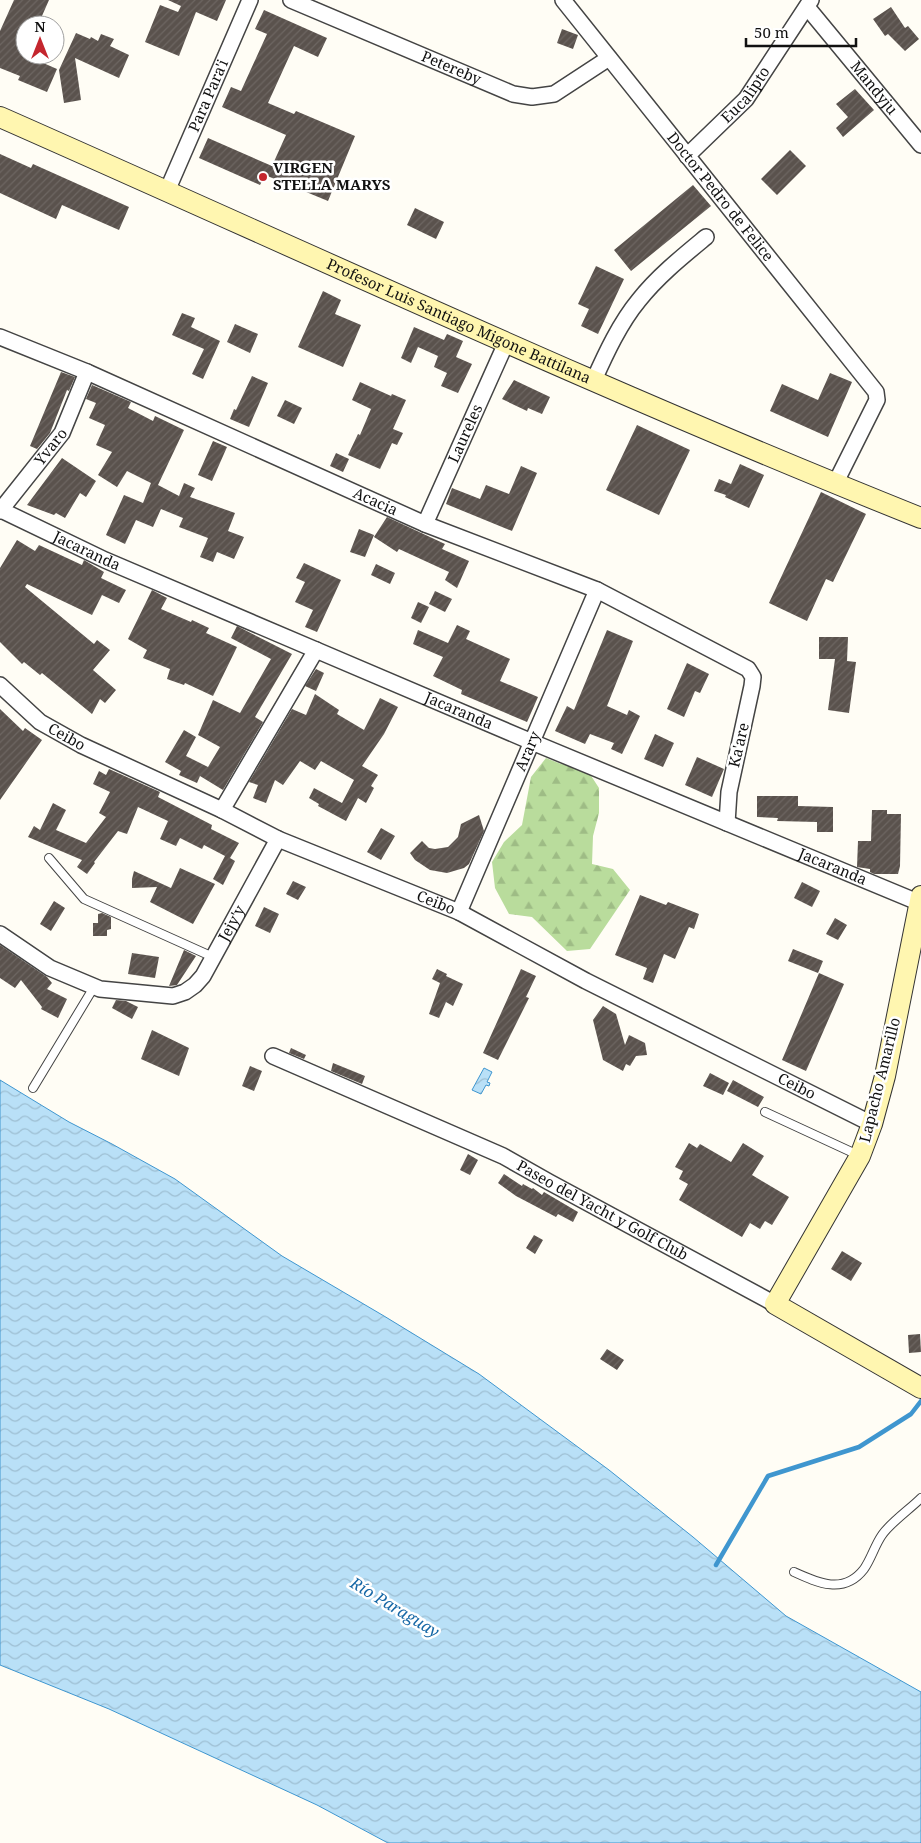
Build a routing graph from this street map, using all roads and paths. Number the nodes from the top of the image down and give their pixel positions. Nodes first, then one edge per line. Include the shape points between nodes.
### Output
1 (250, 0) edge
2 (291, 0) edge
3 (563, 0) edge
4 (809, 4) edge
5 (609, 58) junction
6 (0, 116) edge
7 (921, 145) edge
8 (687, 156) junction
9 (167, 190) junction
10 (706, 237) dead end
11 (0, 337) edge
12 (506, 343) junction
13 (87, 372) junction
14 (594, 380) junction
15 (835, 484) junction
16 (0, 511) edge
17 (921, 518) edge
18 (425, 524) junction
19 (597, 590) junction
20 (316, 650) junction
21 (748, 669) joint
22 (0, 686) edge
23 (532, 742) junction
24 (222, 810) junction
25 (727, 823) junction
26 (278, 839) junction
27 (49, 858) dead end
28 (920, 899) edge
29 (459, 912) junction
30 (0, 934) edge
31 (213, 957) junction
32 (94, 986) junction
33 (273, 1056) dead end
34 (34, 1088) dead end
35 (765, 1112) dead end
36 (872, 1124) junction
37 (860, 1156) junction
38 (775, 1304) junction
39 (918, 1386) edge
40 (921, 1498) edge
41 (794, 1572) dead end

1 - 9 street, Para Para'i
2 - 5 street, Petereby via 513,94 532,97 554,94
3 - 5 street, Doctor Pedro de Felice
4 - 7 street, Mandyju
4 - 8 street, Eucalipto via 746,99
5 - 8 street, Doctor Pedro de Felice
6 - 9 main road, Profesor Luis Santiago Migone Battilana
8 - 15 street, Doctor Pedro de Felice via 877,395
9 - 12 main road, Profesor Luis Santiago Migone Battilana
10 - 14 street via 638,300
11 - 13 street, Acacia
12 - 14 main road, Profesor Luis Santiago Migone Battilana
12 - 18 street, Laureles
13 - 16 street, Yvaro via 62,433
13 - 18 street, Acacia
14 - 15 main road, Profesor Luis Santiago Migone Battilana
15 - 17 main road, Profesor Luis Santiago Migone Battilana
16 - 20 street, Jacaranda via 105,560
18 - 19 street, Acacia
19 - 21 street, Acacia
19 - 23 street, Arary
20 - 23 street, Jacaranda
20 - 24 street
21 - 25 street, Ka'are via 753,677 752,686 729,792
22 - 24 street, Ceibo via 40,722 81,745
23 - 25 street, Jacaranda
23 - 29 street, Arary
24 - 26 street, Ceibo
25 - 28 street, Jacaranda
26 - 29 street, Ceibo
26 - 31 street, Jejy'y
27 - 31 lane via 84,899
28 - 36 main road, Lapacho Amarillo via 885,1076
29 - 36 street, Ceibo via 586,981
30 - 32 street via 50,968
31 - 32 street, Jejy'y via 195,984 173,996
32 - 34 lane
33 - 38 street, Paseo del Yacht y Golf Club via 503,1156
35 - 37 lane
36 - 37 main road, Lapacho Amarillo
37 - 38 main road, Lapacho Amarillo
38 - 39 main road, Paseo del Yacht y Golf Club
40 - 41 lane via 882,1534 863,1569 852,1579 837,1585 819,1583

